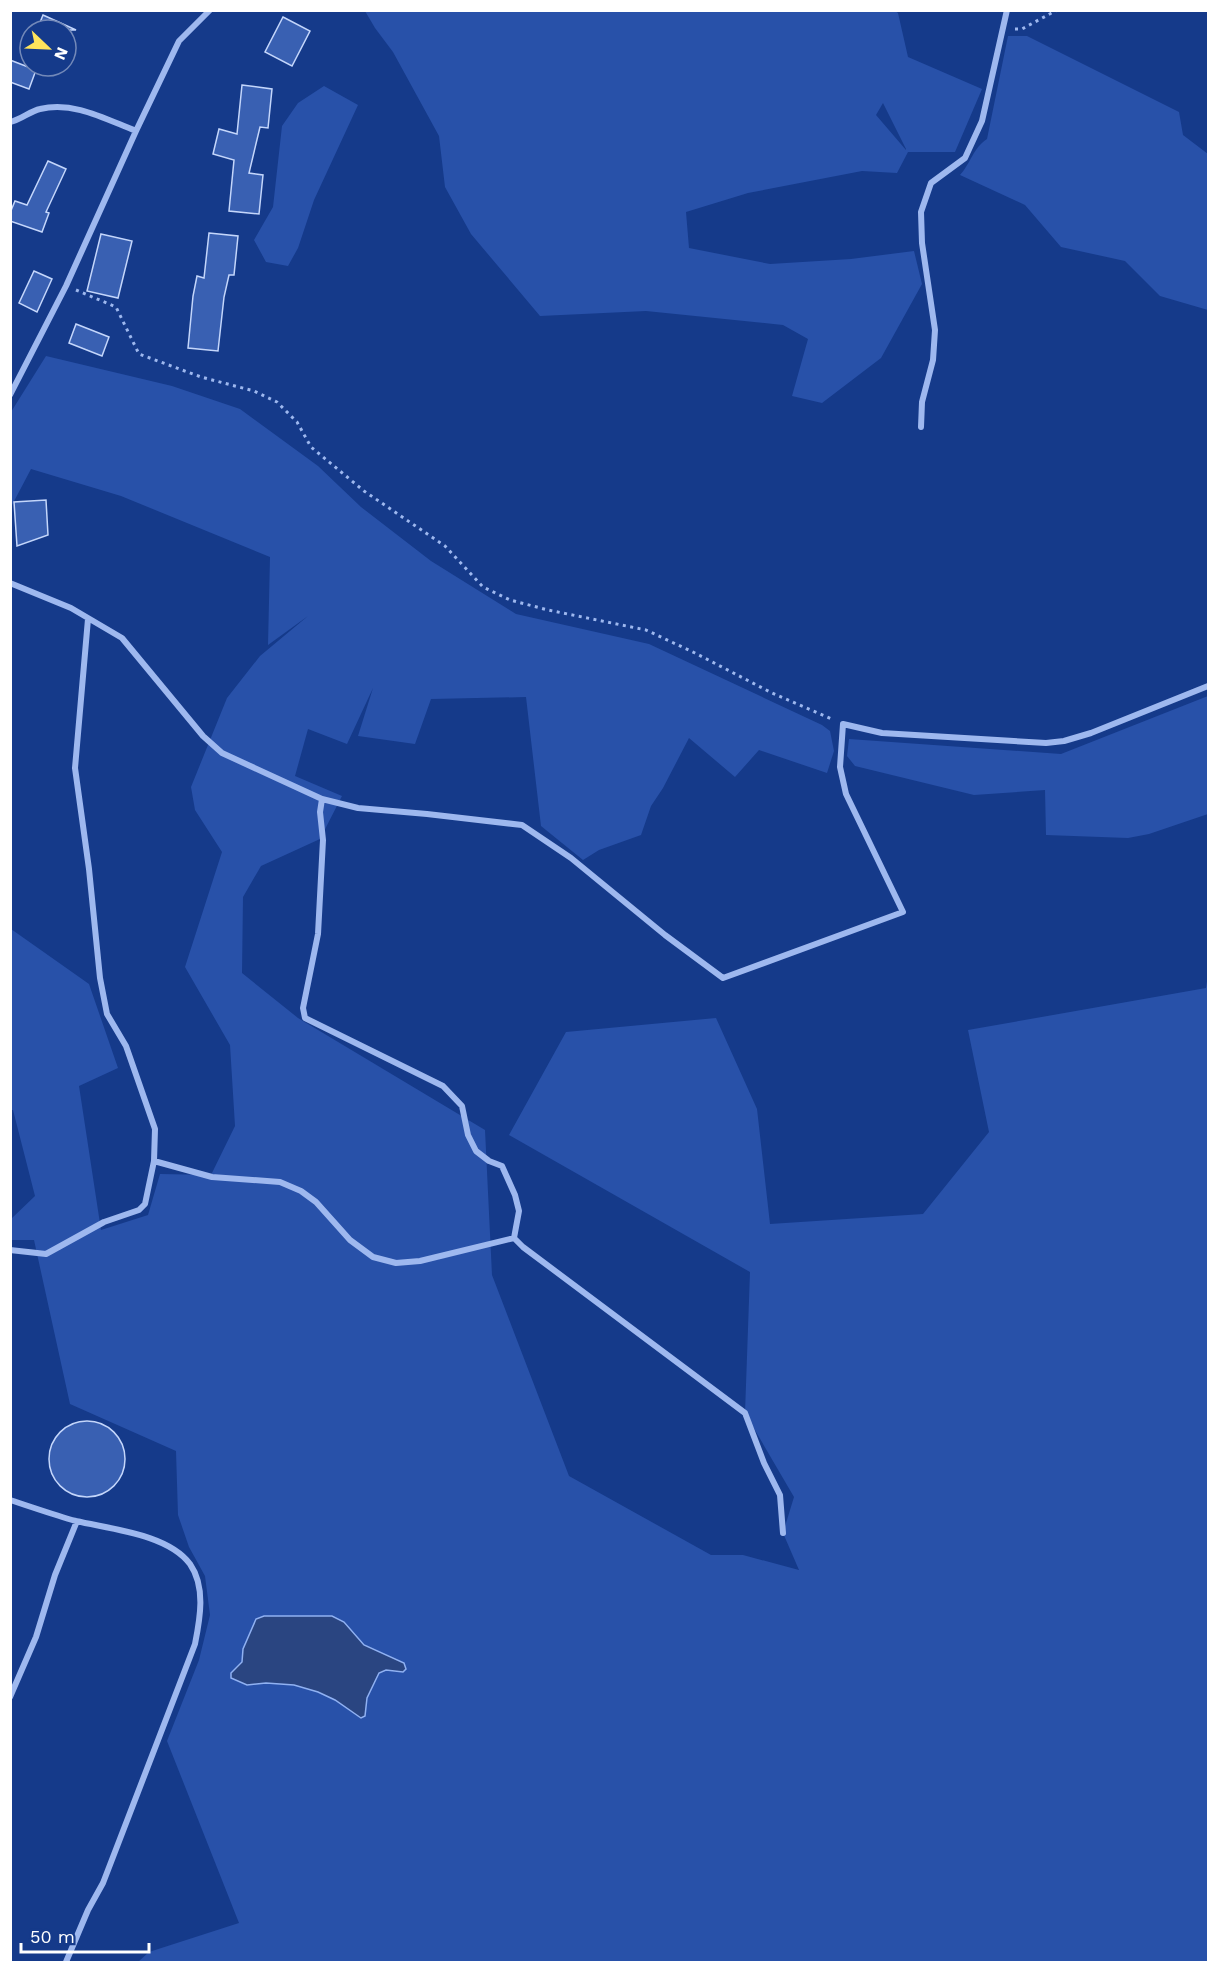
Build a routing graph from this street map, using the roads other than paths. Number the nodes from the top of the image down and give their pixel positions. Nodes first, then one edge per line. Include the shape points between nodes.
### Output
1 (210, 10) edge
2 (1007, 10) edge
3 (10, 123) edge
4 (136, 131) junction
5 (10, 395) edge
6 (921, 428) dead end
7 (10, 583) edge
8 (88, 619) junction
9 (1209, 686) edge
10 (322, 799) junction
11 (154, 1161) junction
12 (514, 1238) junction
13 (10, 1250) edge
14 (10, 1500) edge
15 (76, 1521) junction
16 (783, 1533) dead end
17 (10, 1697) edge
18 (66, 1962) edge

1 - 4 street via 179,41
2 - 6 street via 978,131 965,158 931,183 921,212 935,330
3 - 4 street via 37,110 63,106
4 - 5 street via 66,286
7 - 8 street
8 - 10 street via 122,638 203,736 222,753
8 - 11 street via 75,768 100,978 107,1014 126,1046 155,1129
9 - 10 street via 1091,733 1046,743 882,733 843,724 840,767 846,794 903,912 723,978 571,858 522,825 358,808
10 - 12 street via 318,934 303,1008 305,1018 443,1086 462,1106 476,1151 502,1166 519,1211
11 - 12 street via 212,1178 290,1186 316,1202 350,1240 373,1257 396,1263 420,1261
11 - 13 street via 145,1204 139,1210 104,1222 46,1254
12 - 16 street via 745,1413 780,1496
14 - 15 street
15 - 17 street
15 - 18 street via 149,1538 173,1549 190,1564 200,1588 200,1616 195,1644 102,1883

